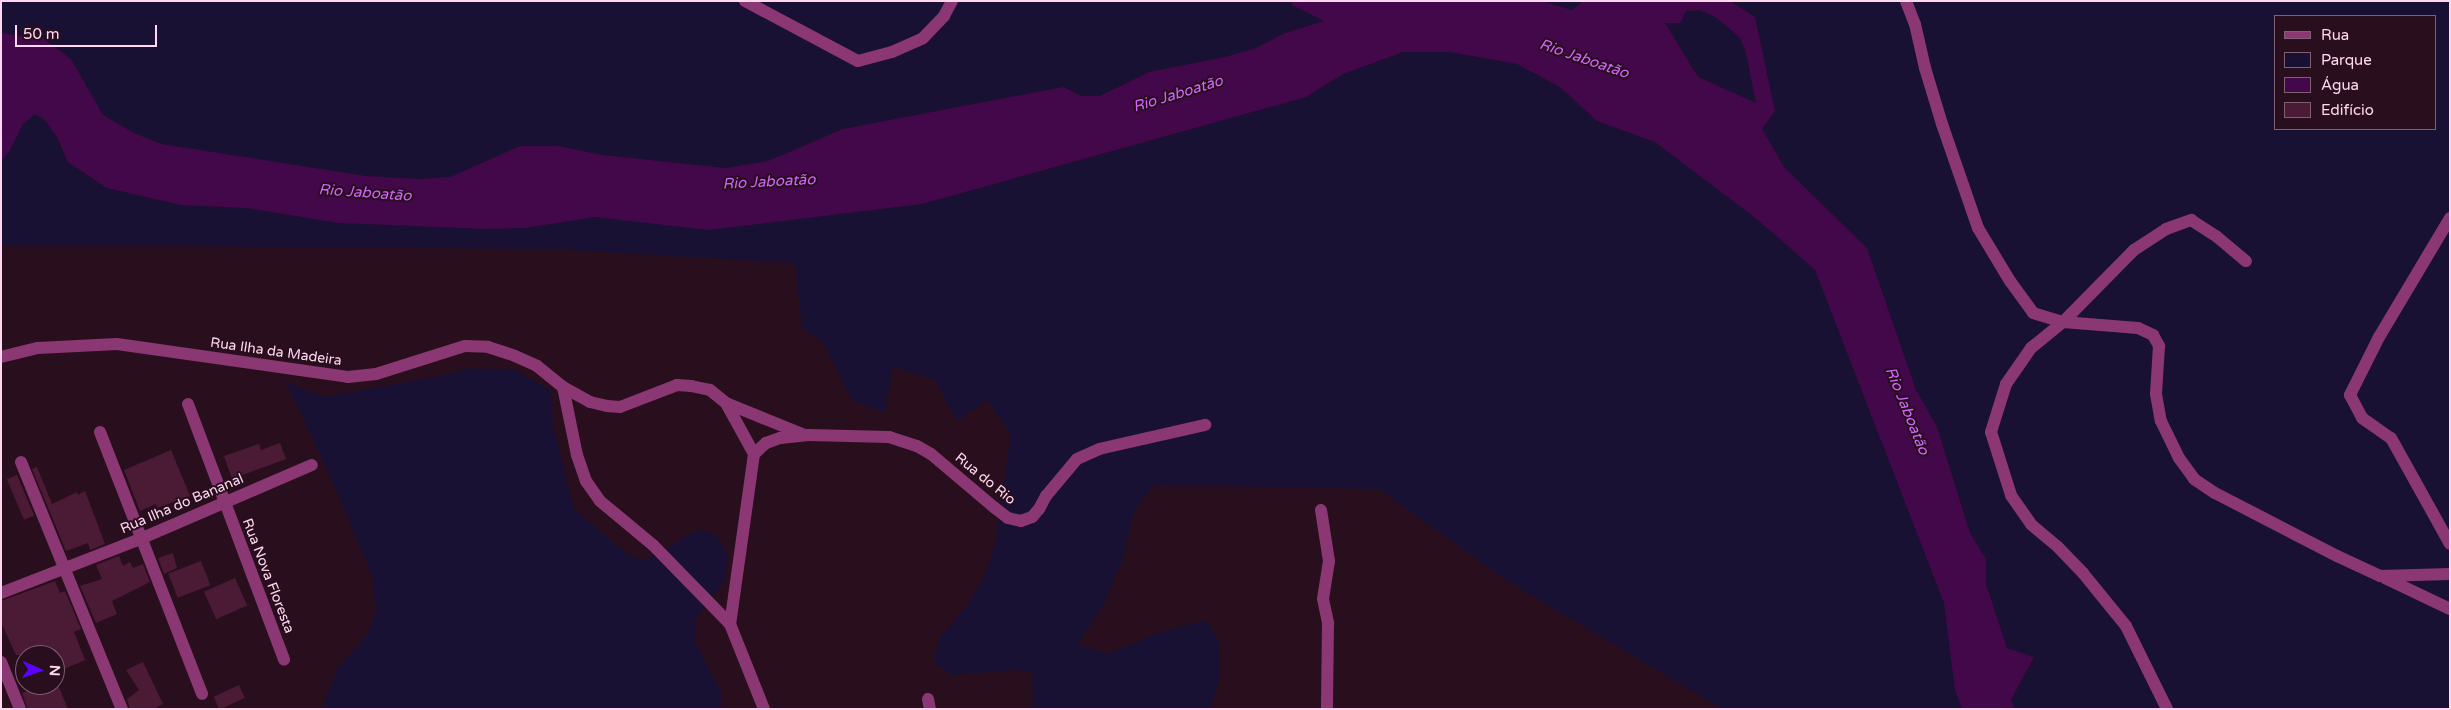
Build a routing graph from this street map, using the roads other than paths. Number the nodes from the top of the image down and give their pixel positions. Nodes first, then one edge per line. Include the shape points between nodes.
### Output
1 (745, 1) edge
2 (952, 1) edge
3 (1906, 1) edge
4 (2450, 218) edge
5 (2246, 261) dead end
6 (2063, 322) junction
7 (1, 358) edge
8 (563, 387) junction
9 (726, 402) junction
10 (188, 404) dead end
11 (1205, 426) dead end
12 (100, 432) dead end
13 (806, 435) junction
14 (754, 454) junction
15 (22, 462) dead end
16 (312, 465) dead end
17 (224, 503) junction
18 (1321, 510) dead end
19 (140, 539) junction
20 (2450, 544) edge
21 (63, 568) junction
22 (2450, 574) edge
23 (2380, 576) junction
24 (1, 593) edge
25 (2450, 609) edge
26 (730, 624) junction
27 (284, 660) dead end
28 (1, 662) edge
29 (202, 694) dead end
30 (20, 709) edge
31 (122, 709) edge
32 (764, 709) edge
33 (1327, 709) edge
34 (2166, 709) edge

1 - 2 street via 858,61 892,52 923,38 944,16
3 - 6 street via 1942,124 1978,228 2033,313
4 - 20 street via 2379,337 2350,395 2362,418 2391,438
5 - 6 street via 2191,220 2166,229 2134,250
6 - 23 street via 2092,326 2124,325 2153,335 2159,346 2156,394 2161,421 2179,458 2194,478 2215,493
6 - 34 street via 2031,348 2006,384 1991,432 2012,495 2031,524 2083,573 2126,626
7 - 8 street, Rua Ilha da Madeira via 38,348 117,344 348,377 376,374 473,346 530,362
8 - 9 street via 590,402 607,406 620,407 677,386 710,390
8 - 26 street via 577,455 586,481 600,501 653,545
9 - 13 street
9 - 14 street
10 - 17 street, Rua Nova Floresta
11 - 13 street, Rua do Rio via 1099,449 1077,459 1032,517 1021,521 1008,518 917,446 889,437
12 - 19 street
13 - 14 street, Rua do Rio via 766,443
14 - 26 street
15 - 21 street
16 - 17 street, Rua Ilha do Bananal
17 - 19 street, Rua Ilha do Bananal
17 - 27 street, Rua Nova Floresta
18 - 33 street via 1329,561 1323,598 1328,624
19 - 21 street, Rua Ilha do Bananal
19 - 29 street
21 - 24 street, Rua Ilha do Bananal
21 - 31 street
22 - 23 street
23 - 25 street
26 - 32 street
28 - 30 street

